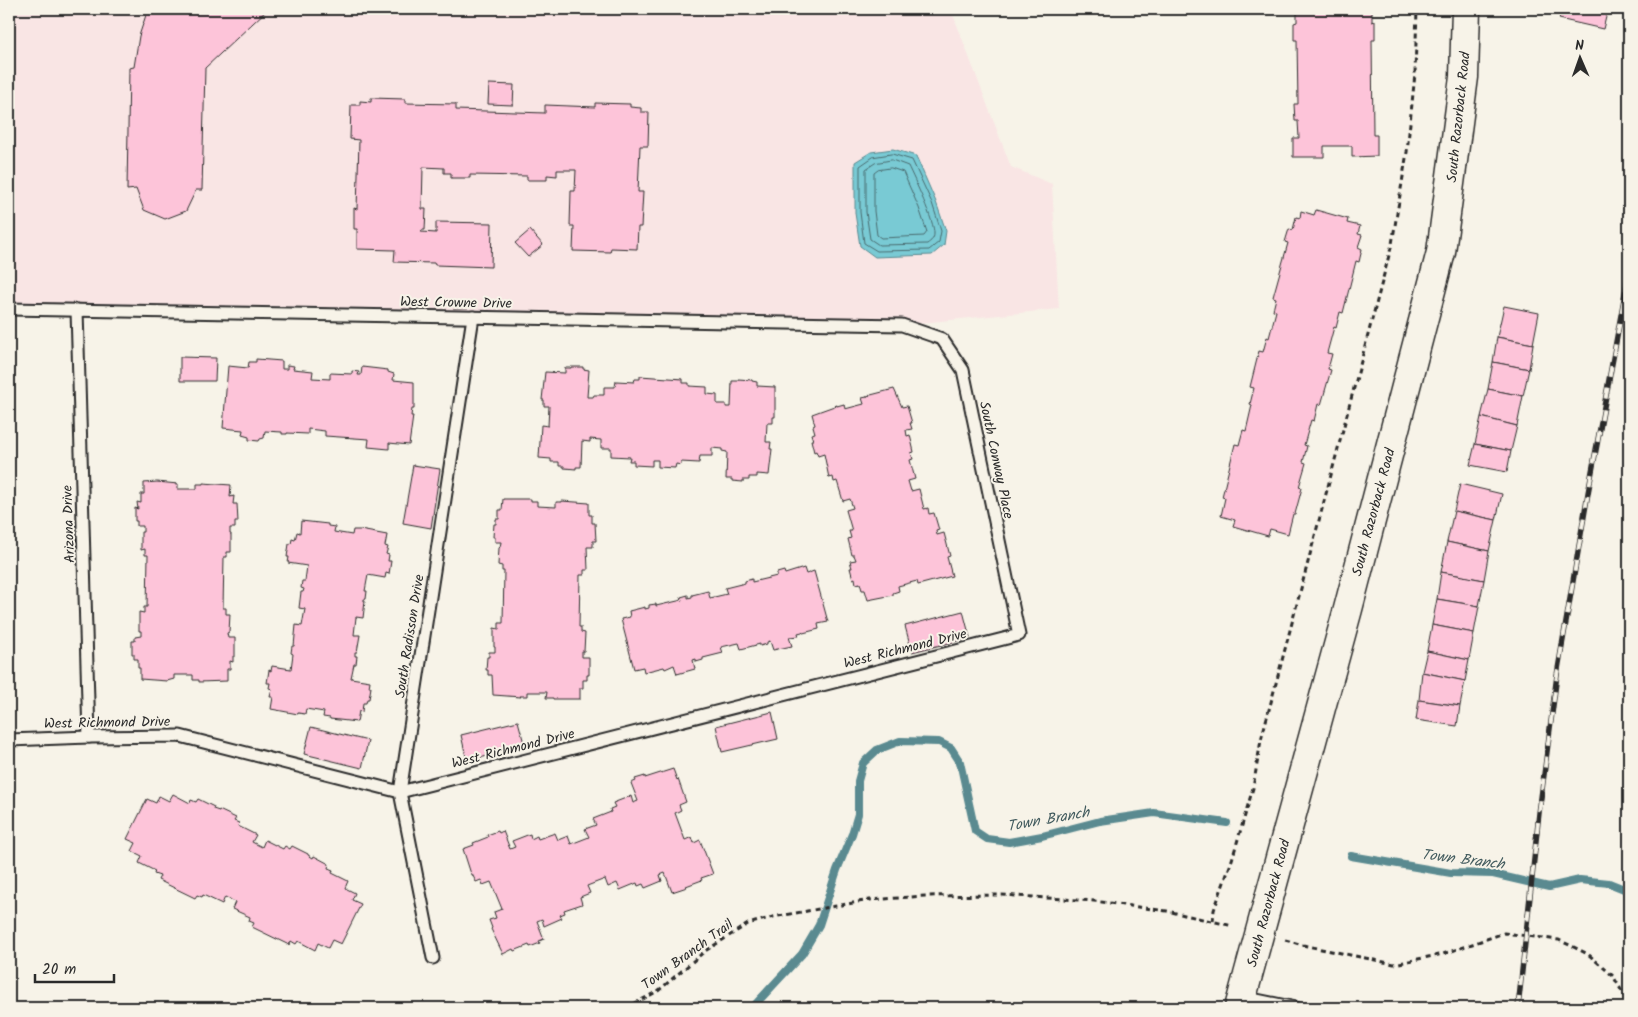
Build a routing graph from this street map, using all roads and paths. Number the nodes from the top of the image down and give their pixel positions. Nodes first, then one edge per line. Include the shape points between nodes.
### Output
1 (1417, 9) edge
2 (1466, 9) edge
3 (9, 309) edge
4 (77, 310) junction
5 (473, 317) junction
6 (902, 326) joint
7 (1019, 635) joint
8 (89, 736) junction
9 (9, 740) edge
10 (400, 792) junction
11 (850, 904) dead end
12 (1213, 920) dead end
13 (433, 958) dead end
14 (1241, 1003) edge
15 (626, 1008) edge
16 (1296, 1008) edge

1 - 12 path via 1413,93 1392,244 1261,740 1253,788
2 - 14 main road, South Razorback Road via 1464,77 1441,252
3 - 4 lane, West Crowne Drive
4 - 5 lane, West Crowne Drive
4 - 8 lane, Arizona Drive
5 - 6 lane, West Crowne Drive
5 - 10 lane, South Radisson Drive
6 - 7 lane, South Conway Place via 942,339 963,370
7 - 10 lane, West Richmond Drive
8 - 9 lane, West Richmond Drive
8 - 10 lane, West Richmond Drive via 180,736
10 - 13 lane, South Radisson Drive
11 - 15 path, Town Branch Trail via 748,924 705,951 658,991
14 - 16 lane

